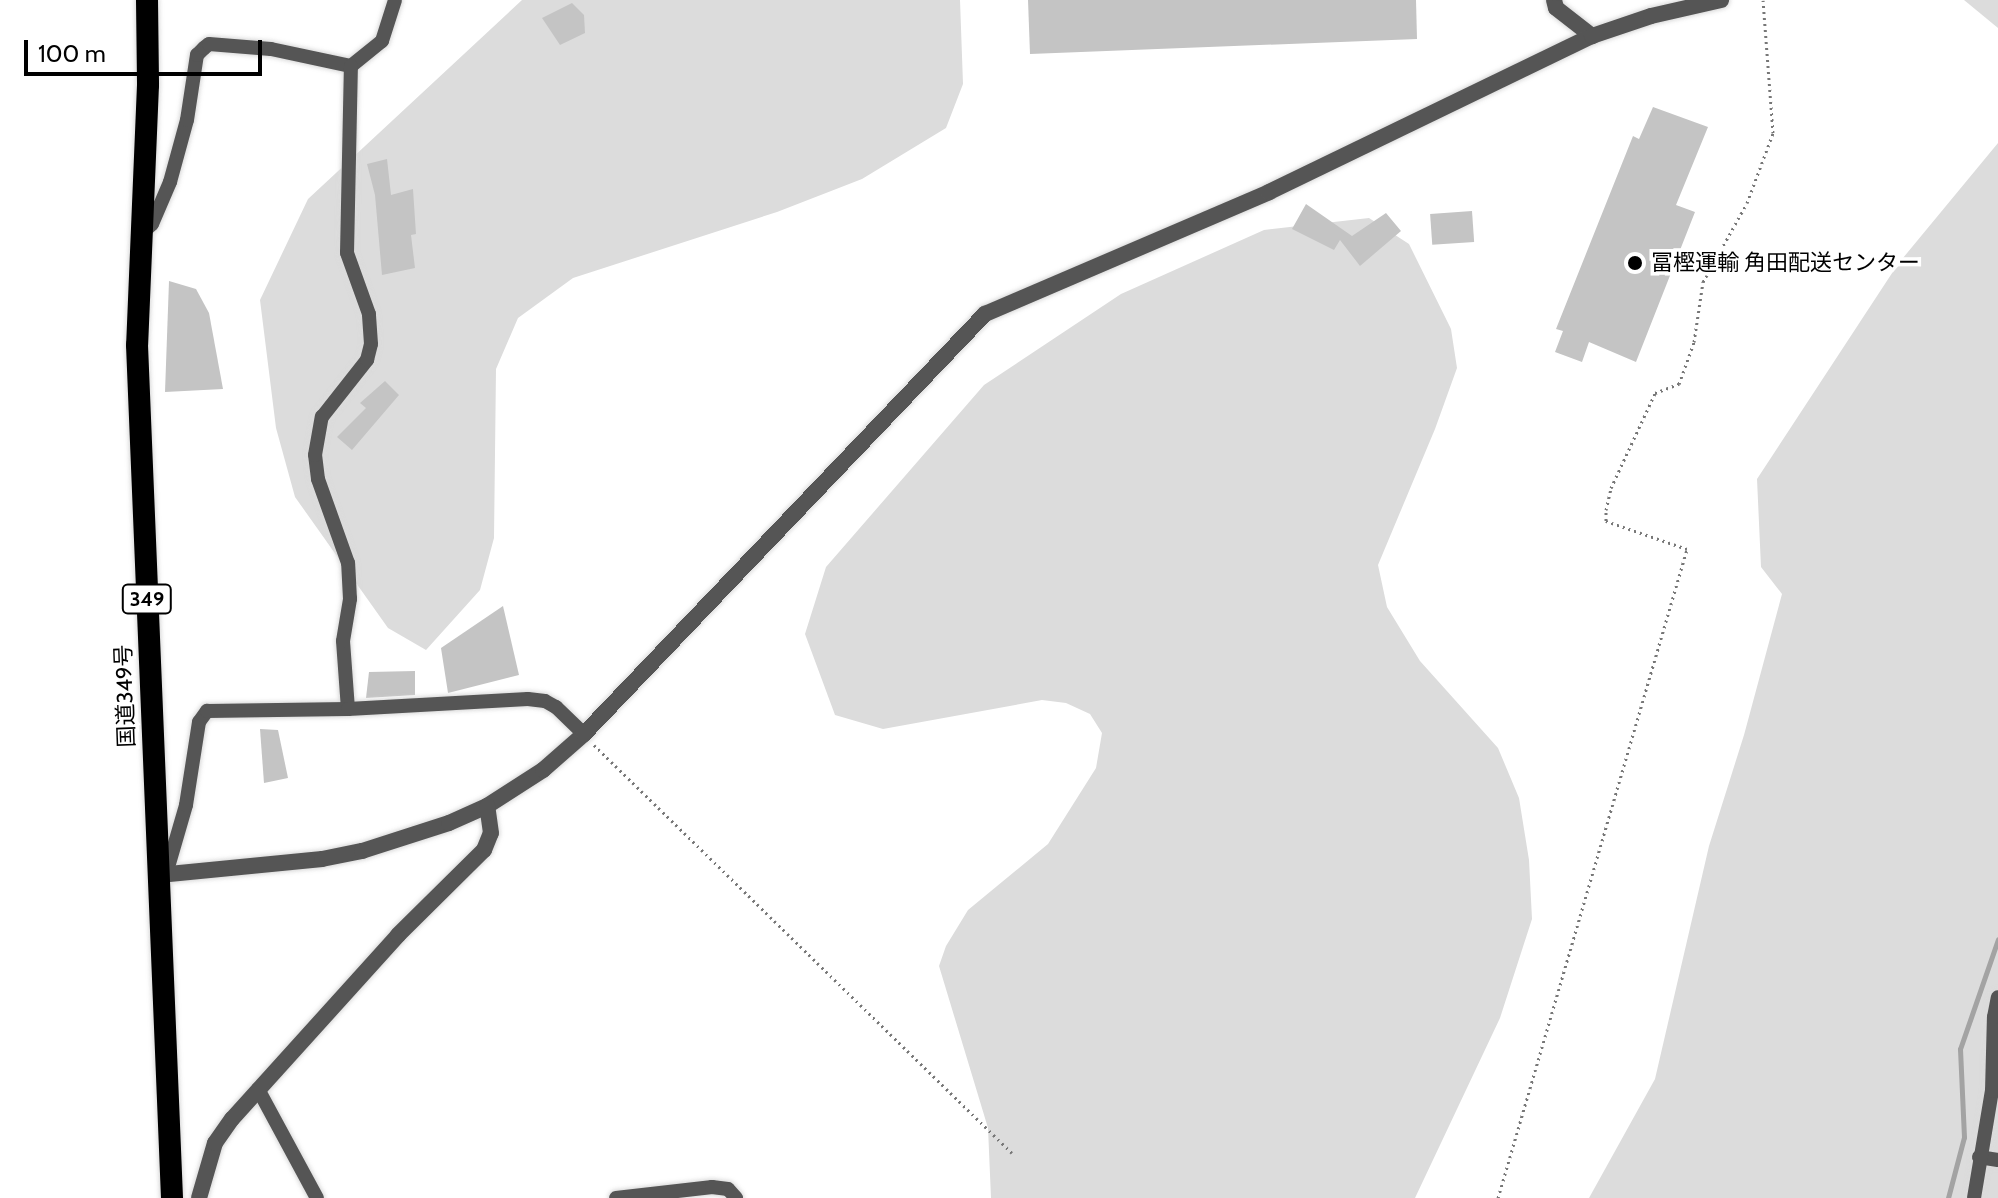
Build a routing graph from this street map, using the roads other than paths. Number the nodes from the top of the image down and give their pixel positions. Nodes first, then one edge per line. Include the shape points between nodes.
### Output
1 (147, 0) edge
2 (395, 0) edge
3 (1554, 0) edge
4 (1721, 0) edge
5 (1592, 36) junction
6 (351, 66) junction
7 (142, 233) junction
8 (348, 709) junction
9 (584, 734) junction
10 (487, 806) junction
11 (163, 874) junction
12 (1998, 997) edge
13 (258, 1089) junction
14 (1979, 1157) junction
15 (1998, 1160) edge
16 (172, 1198) edge
17 (199, 1198) edge
18 (317, 1198) edge
19 (616, 1198) edge
20 (736, 1198) edge
21 (1974, 1198) edge

1 - 7 highway, 国道349号 / 349
2 - 6 street via 382,41
3 - 5 street via 1556,8
4 - 5 street
5 - 9 street via 1269,192 985,314
6 - 7 street via 271,49 209,44 197,55 170,182 152,224
6 - 8 street via 347,253 369,314 371,344 367,360 322,417 315,455 318,479 350,572 343,641
7 - 11 highway, 国道349号 / 349 via 137,345
8 - 9 street via 545,701
8 - 11 street via 214,709 201,716 186,805
9 - 10 street via 543,770
10 - 11 street via 362,851
10 - 13 street via 491,833 484,850 398,935
11 - 16 highway, 国道349号 / 349
12 - 14 street via 1992,1091
13 - 17 street via 215,1143
13 - 18 street
14 - 15 street
14 - 21 street
19 - 20 street via 712,1187 728,1189

